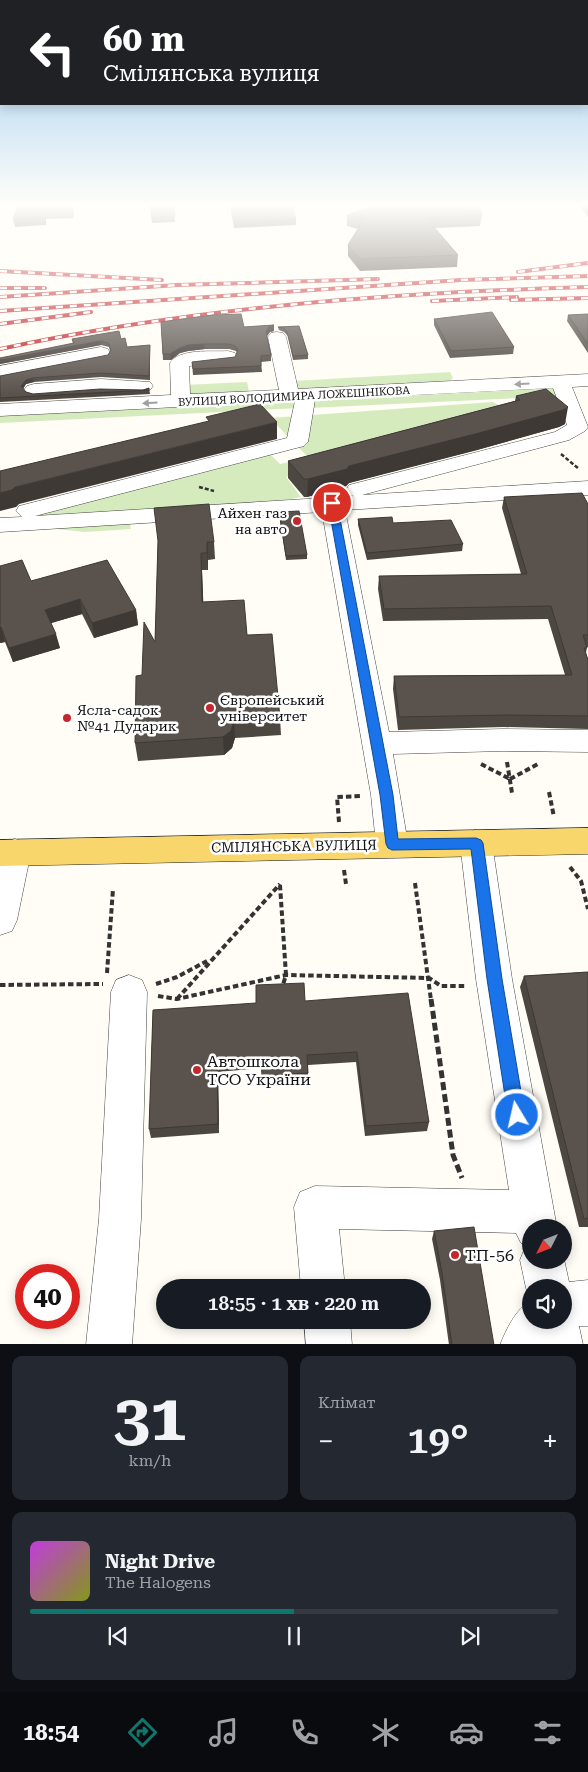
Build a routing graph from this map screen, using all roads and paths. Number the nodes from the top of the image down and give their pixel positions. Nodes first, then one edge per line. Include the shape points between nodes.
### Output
1 (277, 337) dead end
2 (228, 357) edge
3 (0, 372) edge
4 (588, 380) edge
5 (561, 382) junction
6 (101, 386) junction
7 (0, 392) edge
8 (180, 393) junction
9 (298, 395) junction
10 (0, 410) edge
11 (562, 436) junction
12 (585, 480) edge
13 (332, 503) junction
14 (0, 518) edge
15 (0, 525) edge
16 (588, 741) edge
17 (377, 743) junction
18 (510, 779) dead end
19 (549, 792) dead end
20 (512, 793) dead end
21 (337, 797) dead end
22 (555, 820) dead end
23 (339, 825) dead end
24 (476, 843) junction
25 (392, 844) junction
26 (576, 851) edge
27 (7, 852) edge
28 (344, 869) dead end
29 (415, 883) dead end
30 (346, 884) dead end
31 (113, 889) dead end
32 (588, 909) edge
33 (0, 920) edge
34 (210, 960) junction
35 (286, 975) junction
36 (429, 978) junction
37 (494, 979) junction
38 (0, 985) edge
39 (118, 988) junction
40 (280, 995) edge
41 (177, 999) junction
42 (484, 1211) junction
43 (528, 1219) edge
44 (534, 1219) edge
45 (322, 1279) edge
46 (588, 1303) edge
47 (572, 1304) edge
48 (328, 1329) edge
49 (534, 1329) edge
50 (557, 1329) edge
51 (108, 1343) edge
52 (329, 1344) edge
53 (523, 1344) edge
54 (560, 1344) edge

1 - 9 street
2 - 8 street via 180,361
3 - 6 street via 101,349
4 - 5 street, ВУЛИЦЯ ВОЛОДИМИРА ЛОЖЕШНІКОВА
5 -> 9 street, ВУЛИЦЯ ВОЛОДИМИРА ЛОЖЕШНІКОВА
5 - 11 street via 578,427
6 - 7 street
6 - 8 street
8 - 9 street, ВУЛИЦЯ ВОЛОДИМИРА ЛОЖЕШНІКОВА
8 -> 10 street, ВУЛИЦЯ ВОЛОДИМИРА ЛОЖЕШНІКОВА
9 - 14 street via 297,442
11 - 12 path via 561,454
11 - 13 street via 337,496
12 - 13 street
13 - 15 street
13 - 17 street
16 - 17 street
17 - 25 street
18 - 20 path
19 - 22 path
21 - 23 path
24 - 25 main road, СМІЛЯНСЬКА ВУЛИЦЯ
24 - 26 main road, СМІЛЯНСЬКА ВУЛИЦЯ
24 - 37 street
25 - 27 main road, СМІЛЯНСЬКА ВУЛИЦЯ
26 - 32 path
27 - 33 street
28 - 30 path
29 - 36 path
31 - 39 path
34 - 35 path via 280,884
34 - 39 path via 177,977
34 - 41 path
35 - 36 path
35 - 40 path
35 - 41 path
36 - 37 path via 441,986 472,986
36 - 42 path via 453,1155 468,1193
37 - 44 street
38 - 39 path
39 - 41 path
39 - 51 street via 120,1219
42 - 43 street
42 - 45 street via 316,1207
46 - 47 street
48 - 52 street
49 - 53 street
50 - 54 street

